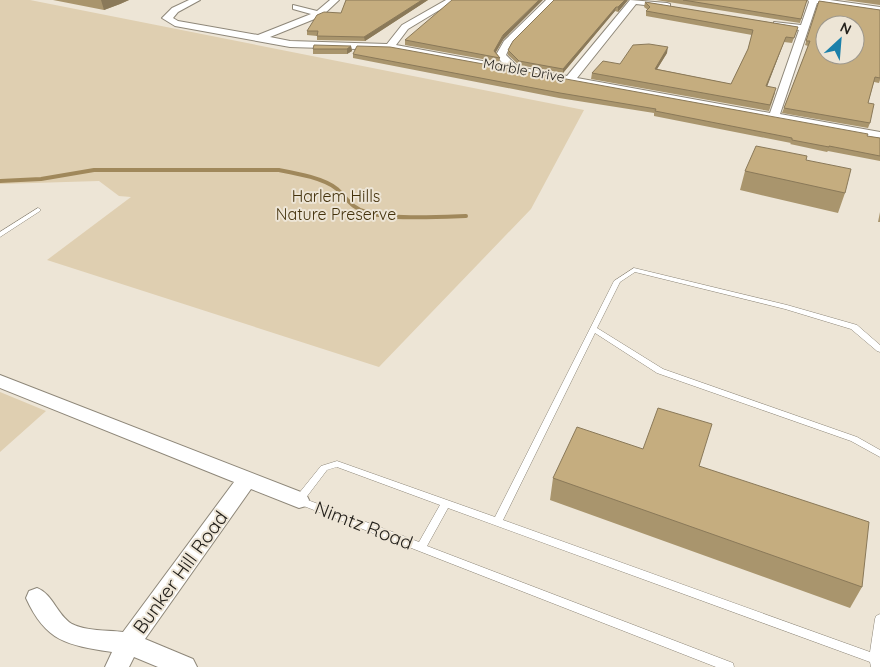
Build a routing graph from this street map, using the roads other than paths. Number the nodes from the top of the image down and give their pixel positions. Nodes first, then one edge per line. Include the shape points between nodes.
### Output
1 (196, 0) edge
2 (335, 0) edge
3 (452, 0) edge
4 (551, 0) edge
5 (635, 0) edge
6 (813, 0) edge
7 (296, 7) dead end
8 (681, 8) edge
9 (880, 10) edge
10 (319, 14) junction
11 (167, 18) joint
12 (766, 22) edge
13 (803, 28) junction
14 (257, 39) junction
15 (390, 47) junction
16 (513, 68) junction
17 (571, 78) junction
18 (774, 116) junction
19 (880, 136) edge
20 (38, 210) dead end
21 (0, 234) edge
22 (593, 329) junction
23 (880, 349) edge
24 (0, 381) edge
25 (880, 454) edge
26 (247, 480) junction
27 (299, 500) junction
28 (446, 504) junction
29 (497, 522) junction
30 (421, 548) junction
31 (37, 598) dead end
32 (880, 619) edge
33 (128, 644) junction
34 (876, 663) edge
35 (117, 667) edge
36 (185, 667) edge
37 (729, 667) edge

1 - 11 street via 175,10
2 - 10 street via 332,6
3 - 15 street via 404,27
4 - 16 street via 506,43 501,55
5 - 8 street
5 - 17 street
6 - 9 street
6 - 13 street
7 - 10 street
10 - 14 street
11 - 14 street, Marble Drive via 174,23
12 - 13 street
13 - 18 street
14 - 15 street, Marble Drive via 290,44
15 - 16 street, Marble Drive
16 - 17 street, Marble Drive
17 - 18 street, Marble Drive
18 - 19 street, Marble Drive
20 - 21 lane
22 - 23 lane via 616,282 634,270 788,307 854,328
22 - 25 lane via 660,371 854,439
22 - 29 lane
24 - 26 street, Nimtz Road
26 - 27 street, Nimtz Road
26 - 33 street, Bunker Hill Road
27 - 28 lane via 324,468 337,464
27 - 30 lane, Nimtz Road
28 - 29 lane
28 - 30 lane
29 - 34 lane
30 - 37 lane, Nimtz Road
31 - 33 street via 48,618 60,630 85,638
32 - 34 lane
33 - 35 street, Bunker Hill Road
33 - 36 street

